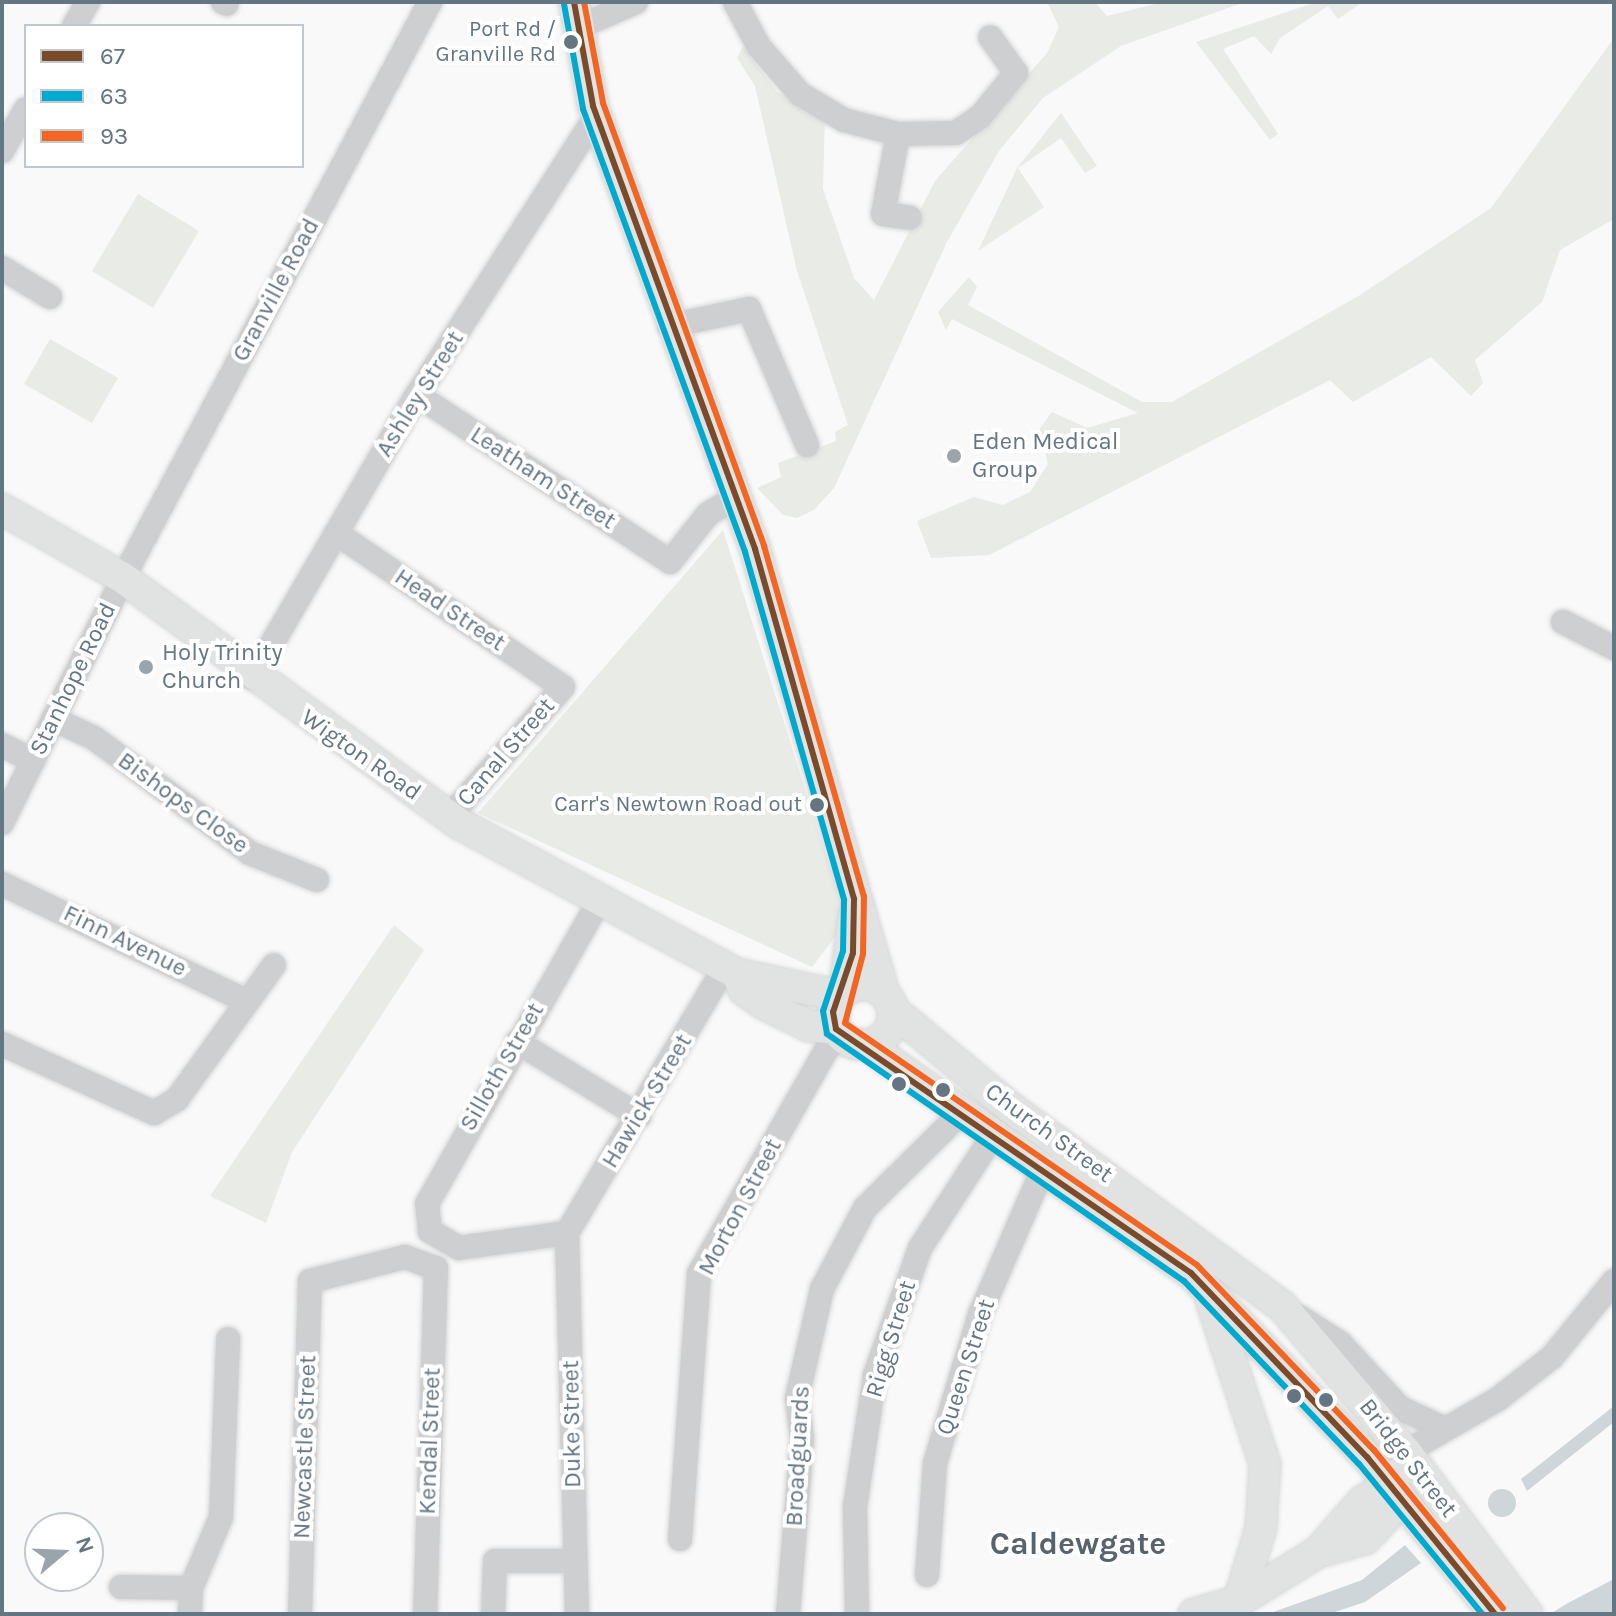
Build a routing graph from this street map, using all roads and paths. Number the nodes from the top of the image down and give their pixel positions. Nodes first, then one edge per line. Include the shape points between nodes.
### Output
1 (88, 2) edge
2 (430, 2) edge
3 (636, 2) edge
4 (735, 2) edge
5 (576, 14) edge
6 (75, 24) edge
7 (990, 37) dead end
8 (24, 112) edge
9 (596, 116) junction
10 (898, 134) junction
11 (2, 151) edge
12 (910, 218) dead end
13 (2, 268) edge
14 (50, 297) dead end
15 (669, 326) junction
16 (417, 395) junction
17 (807, 445) dead end
18 (736, 497) junction
19 (2, 509) edge
20 (336, 533) junction
21 (123, 578) junction
22 (1563, 622) dead end
23 (1614, 648) edge
24 (252, 678) junction
25 (563, 687) joint
26 (53, 719) junction
27 (2, 745) edge
28 (33, 761) junction
29 (449, 817) junction
30 (2, 823) edge
31 (317, 880) dead end
32 (2, 884) edge
33 (600, 899) junction
34 (854, 899) junction
35 (274, 965) dead end
36 (731, 970) junction
37 (842, 994) junction
38 (246, 1001) junction
39 (889, 1002) junction
40 (848, 1037) junction
41 (517, 1042) junction
42 (2, 1044) edge
43 (963, 1111) junction
44 (639, 1116) junction
45 (994, 1134) junction
46 (1043, 1169) junction
47 (567, 1233) junction
48 (1208, 1249) joint
49 (436, 1268) joint
50 (1201, 1284) junction
51 (1609, 1297) edge
52 (1282, 1306) junction
53 (228, 1339) dead end
54 (1443, 1428) junction
55 (1406, 1452) junction
56 (1390, 1485) junction
57 (680, 1539) dead end
58 (575, 1561) junction
59 (927, 1575) dead end
60 (121, 1587) dead end
61 (191, 1588) junction
62 (1239, 1601) junction
63 (190, 1614) edge
64 (300, 1614) edge
65 (425, 1614) edge
66 (493, 1614) edge
67 (577, 1614) edge
68 (788, 1614) edge
69 (857, 1614) edge
70 (1194, 1614) edge
71 (1495, 1614) edge
72 (1527, 1614) edge

1 - 6 street
2 - 21 street, Granville Road
3 - 5 street
4 - 10 street via 759,47 800,94 844,120
5 - 9 main road
7 - 10 street via 1016,73 980,117 956,133
8 - 11 street
9 - 15 main road
9 - 16 street, Ashley Street
10 - 12 street via 883,214
13 - 14 street
15 - 17 street via 749,309
15 - 18 main road
16 - 18 street, Leatham Street via 670,562 708,514
16 - 20 street, Ashley Street
18 - 34 main road
19 - 21 main road, Wigton Road
20 - 24 street, Ashley Street
20 - 25 street, Head Street
21 - 24 main road, Wigton Road
21 - 26 street, Stanhope Road
22 - 23 street
24 - 29 main road, Wigton Road
25 - 29 street, Canal Street
26 - 28 street, Stanhope Road
26 - 31 street, Bishops Close via 94,738 250,853
27 - 28 street
28 - 30 street, Stanhope Road
29 - 33 main road, Wigton Road
32 - 38 street, Finn Avenue
33 - 36 main road, Wigton Road
33 - 41 street, Silloth Street
34 - 37 main road
34 - 39 main road
35 - 38 street
36 - 37 main road, Wigton Road
36 - 40 main road, Wigton Road via 744,990 764,1004 809,1026
36 - 44 street, Hawick Street
37 - 39 main road, Wigton Road via 859,985
37 - 40 main road
38 - 42 street via 177,1099 154,1113
39 - 40 main road via 891,1030
39 - 48 main road, Church Street via 1011,1108
40 - 43 main road, Church Street
40 - 57 street, Morton Street via 827,1049 699,1274
41 - 44 street
41 - 47 street, Silloth Street via 441,1170 427,1204 438,1239 473,1248
43 - 45 main road, Church Street
43 - 68 street, Broadguards via 865,1208 822,1289 797,1398 802,1439
44 - 47 street, Hawick Street
45 - 46 main road, Church Street
45 - 69 street, Rigg Street via 920,1248 875,1375 855,1507
46 - 50 main road, Church Street
46 - 59 street, Queen Street via 980,1314 935,1463
47 - 58 street, Duke Street
48 - 52 main road, Bridge Street
49 - 64 street, Newcastle Street via 405,1257 310,1281
49 - 65 street, Kendal Street
50 - 56 main road, Bridge Street
50 - 62 main road via 1221,1318 1265,1464 1261,1528
51 - 54 street via 1552,1357 1498,1399
52 - 54 street, Bridge Street via 1340,1343 1400,1408
52 - 55 main road, Bridge Street
53 - 61 street via 221,1517
54 - 55 street
55 - 56 main road
55 - 72 main road, Bridge Street
56 - 62 main road via 1385,1518 1365,1539 1318,1552
56 - 71 main road, Bridge Street
58 - 66 street via 495,1561
58 - 67 street, Duke Street
60 - 61 street
61 - 63 street
62 - 70 main road

